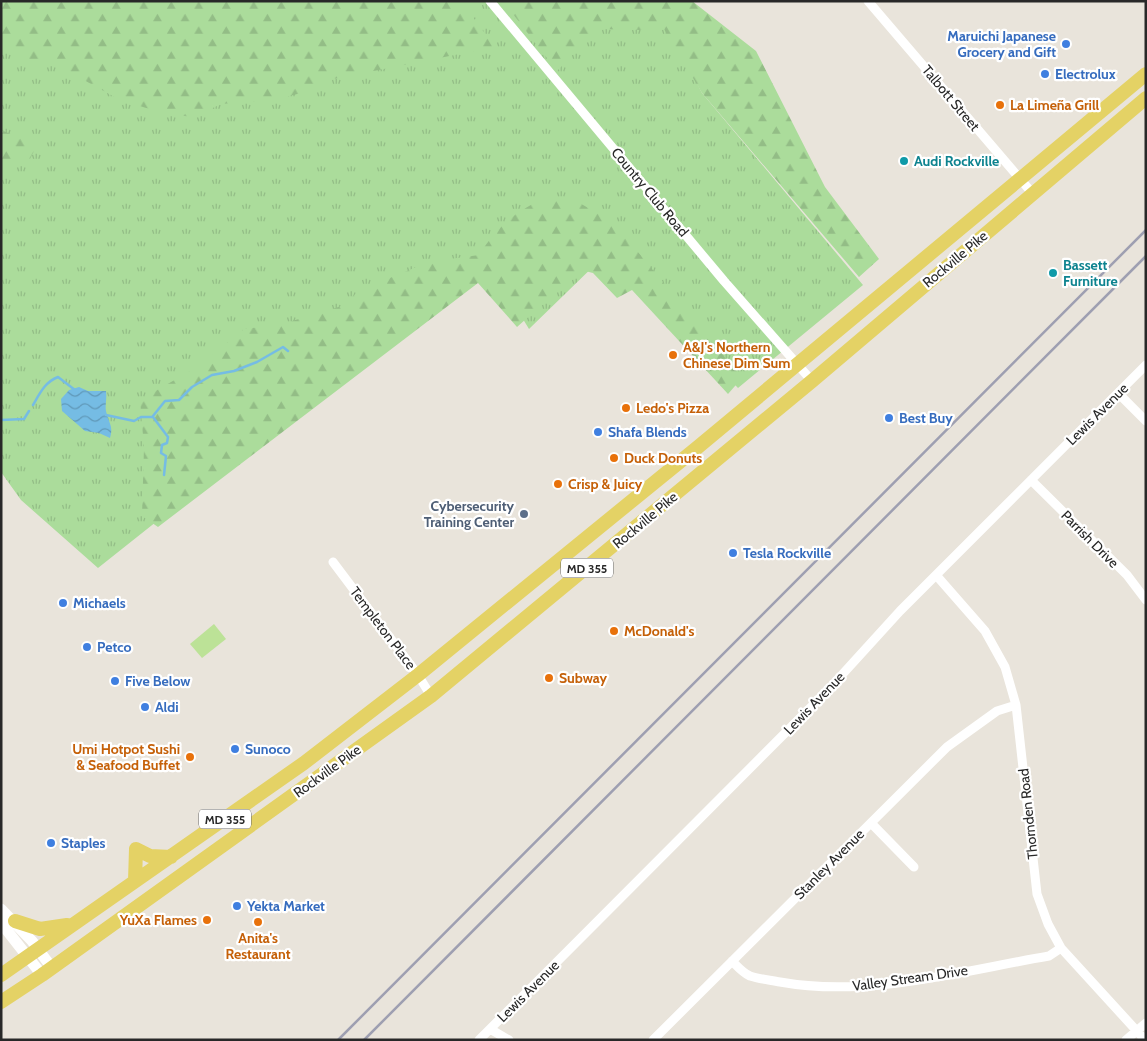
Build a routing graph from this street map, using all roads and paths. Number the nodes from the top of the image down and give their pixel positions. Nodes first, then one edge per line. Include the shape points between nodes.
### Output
1 (490, 1) edge
2 (868, 1) edge
3 (1146, 74) edge
4 (1146, 98) edge
5 (1021, 180) junction
6 (1033, 194) junction
7 (908, 274) junction
8 (920, 288) junction
9 (797, 365) junction
10 (1146, 365) edge
11 (812, 381) junction
12 (1118, 393) junction
13 (1146, 421) edge
14 (1031, 480) junction
15 (333, 562) dead end
16 (936, 575) junction
17 (1146, 600) edge
18 (418, 675) junction
19 (431, 696) junction
20 (1016, 705) junction
21 (870, 823) junction
22 (171, 858) junction
23 (914, 867) dead end
24 (135, 881) junction
25 (1, 909) edge
26 (8, 922) edge
27 (75, 923) junction
28 (1061, 948) junction
29 (33, 952) junction
30 (732, 961) junction
31 (47, 971) junction
32 (1, 975) edge
33 (1, 1002) edge
34 (1146, 1023) edge
35 (490, 1029) junction
36 (1137, 1031) junction
37 (479, 1040) edge
38 (509, 1040) edge
39 (654, 1040) edge
40 (1126, 1040) edge
41 (1144, 1040) edge

1 - 9 street, Country Club Road
2 - 5 street, Talbott Street
3 - 5 main road, Rockville Pike / MD 355
4 - 6 main road, Rockville Pike / MD 355
5 - 6 street, Talbott Street
5 - 7 main road, Rockville Pike / MD 355
6 - 8 main road, Rockville Pike / MD 355
7 - 8 main road
7 - 9 main road, Rockville Pike / MD 355
8 - 11 main road, Rockville Pike / MD 355
9 - 11 street, Country Club Road
9 - 18 main road, Rockville Pike / MD 355
10 - 12 street, Lewis Avenue
11 - 19 main road, Rockville Pike / MD 355
12 - 13 street
12 - 14 street, Lewis Avenue
14 - 16 street, Lewis Avenue
14 - 17 street, Parrish Drive via 1127,575
15 - 18 street, Templeton Place
16 - 20 street, Thornden Road via 985,631 1005,667
16 - 35 street, Lewis Avenue via 829,689
18 - 19 street, Templeton Place
18 - 22 main road, Rockville Pike / MD 355
19 - 31 main road, Rockville Pike / MD 355
20 - 21 street, Stanley Avenue via 997,711 947,747
20 - 28 street, Thornden Road via 1037,894
21 - 23 street
21 - 30 street, Stanley Avenue
22 - 24 main road, Rockville Pike / MD 355
22 - 24 main road via 150,856 136,848
24 - 27 main road, Rockville Pike / MD 355
25 - 26 street
26 - 27 main road via 40,929
26 - 29 street
27 - 29 main road, Rockville Pike / MD 355
28 - 30 street, Valley Stream Drive via 1049,956 913,980 842,988 797,985 754,977
28 - 36 street, Thornden Road
29 - 31 street
29 - 32 main road, Rockville Pike / MD 355
30 - 39 street, Stanley Avenue
31 - 33 main road, Rockville Pike / MD 355
34 - 36 street
35 - 37 street, Lewis Avenue
35 - 38 street
36 - 40 street
36 - 41 street, Thornden Road

